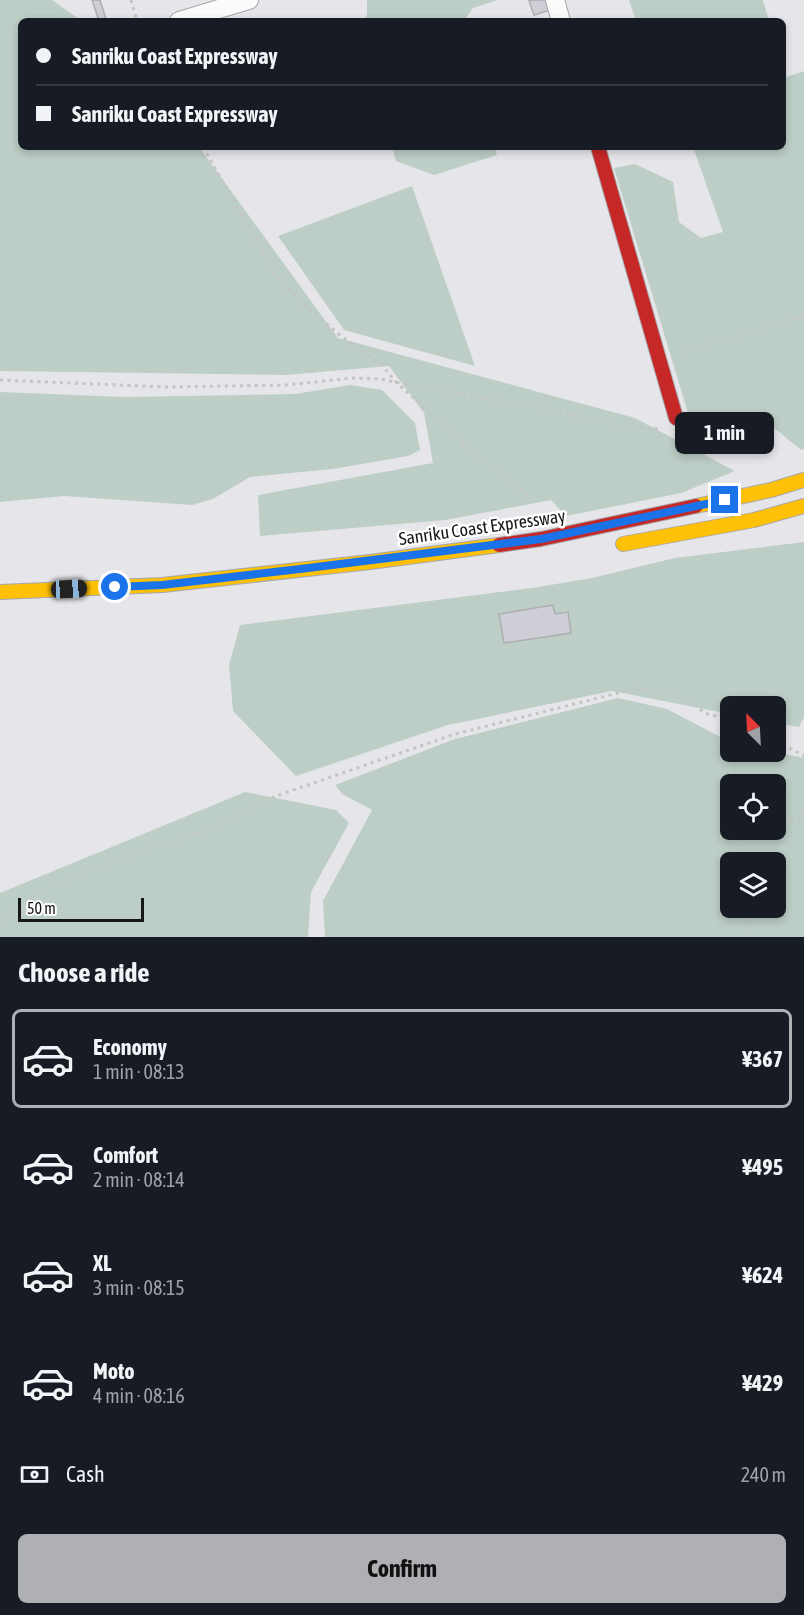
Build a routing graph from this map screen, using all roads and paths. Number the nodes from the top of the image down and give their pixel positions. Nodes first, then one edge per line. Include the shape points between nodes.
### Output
1 (131, 0) edge
2 (249, 0) edge
3 (555, 0) edge
4 (136, 18) edge
5 (189, 18) edge
6 (560, 18) edge
7 (205, 150) edge
8 (599, 150) edge
9 (804, 316) edge
10 (658, 359) junction
11 (0, 380) edge
12 (395, 381) junction
13 (676, 418) dead end
14 (660, 430) dead end
15 (804, 480) edge
16 (527, 496) dead end
17 (804, 506) edge
18 (607, 547) dead end
19 (307, 583) dead end
20 (162, 585) junction
21 (0, 592) edge
22 (720, 717) edge
23 (786, 746) edge
24 (804, 764) edge
25 (804, 813) edge
26 (786, 823) edge
27 (748, 918) edge
28 (0, 921) edge
29 (750, 937) edge

1 - 4 path
2 - 5 street
3 - 6 street
7 - 12 path via 289,291 342,337 382,364
8 - 10 main road
9 - 10 path
10 - 13 main road
11 - 12 path via 167,387 353,378
12 - 14 path via 616,425
12 - 16 path
15 - 20 main road, Sanriku Coast Expressway via 541,539
17 - 18 main road via 754,520
19 - 20 main road, Sanriku Coast Expressway via 247,587
20 - 21 main road, Sanriku Coast Expressway
22 - 28 path via 704,713 690,700 638,688 455,734 276,796 209,830 148,848 56,884
23 - 24 path via 804,756
25 - 26 path via 803,818
27 - 29 path

